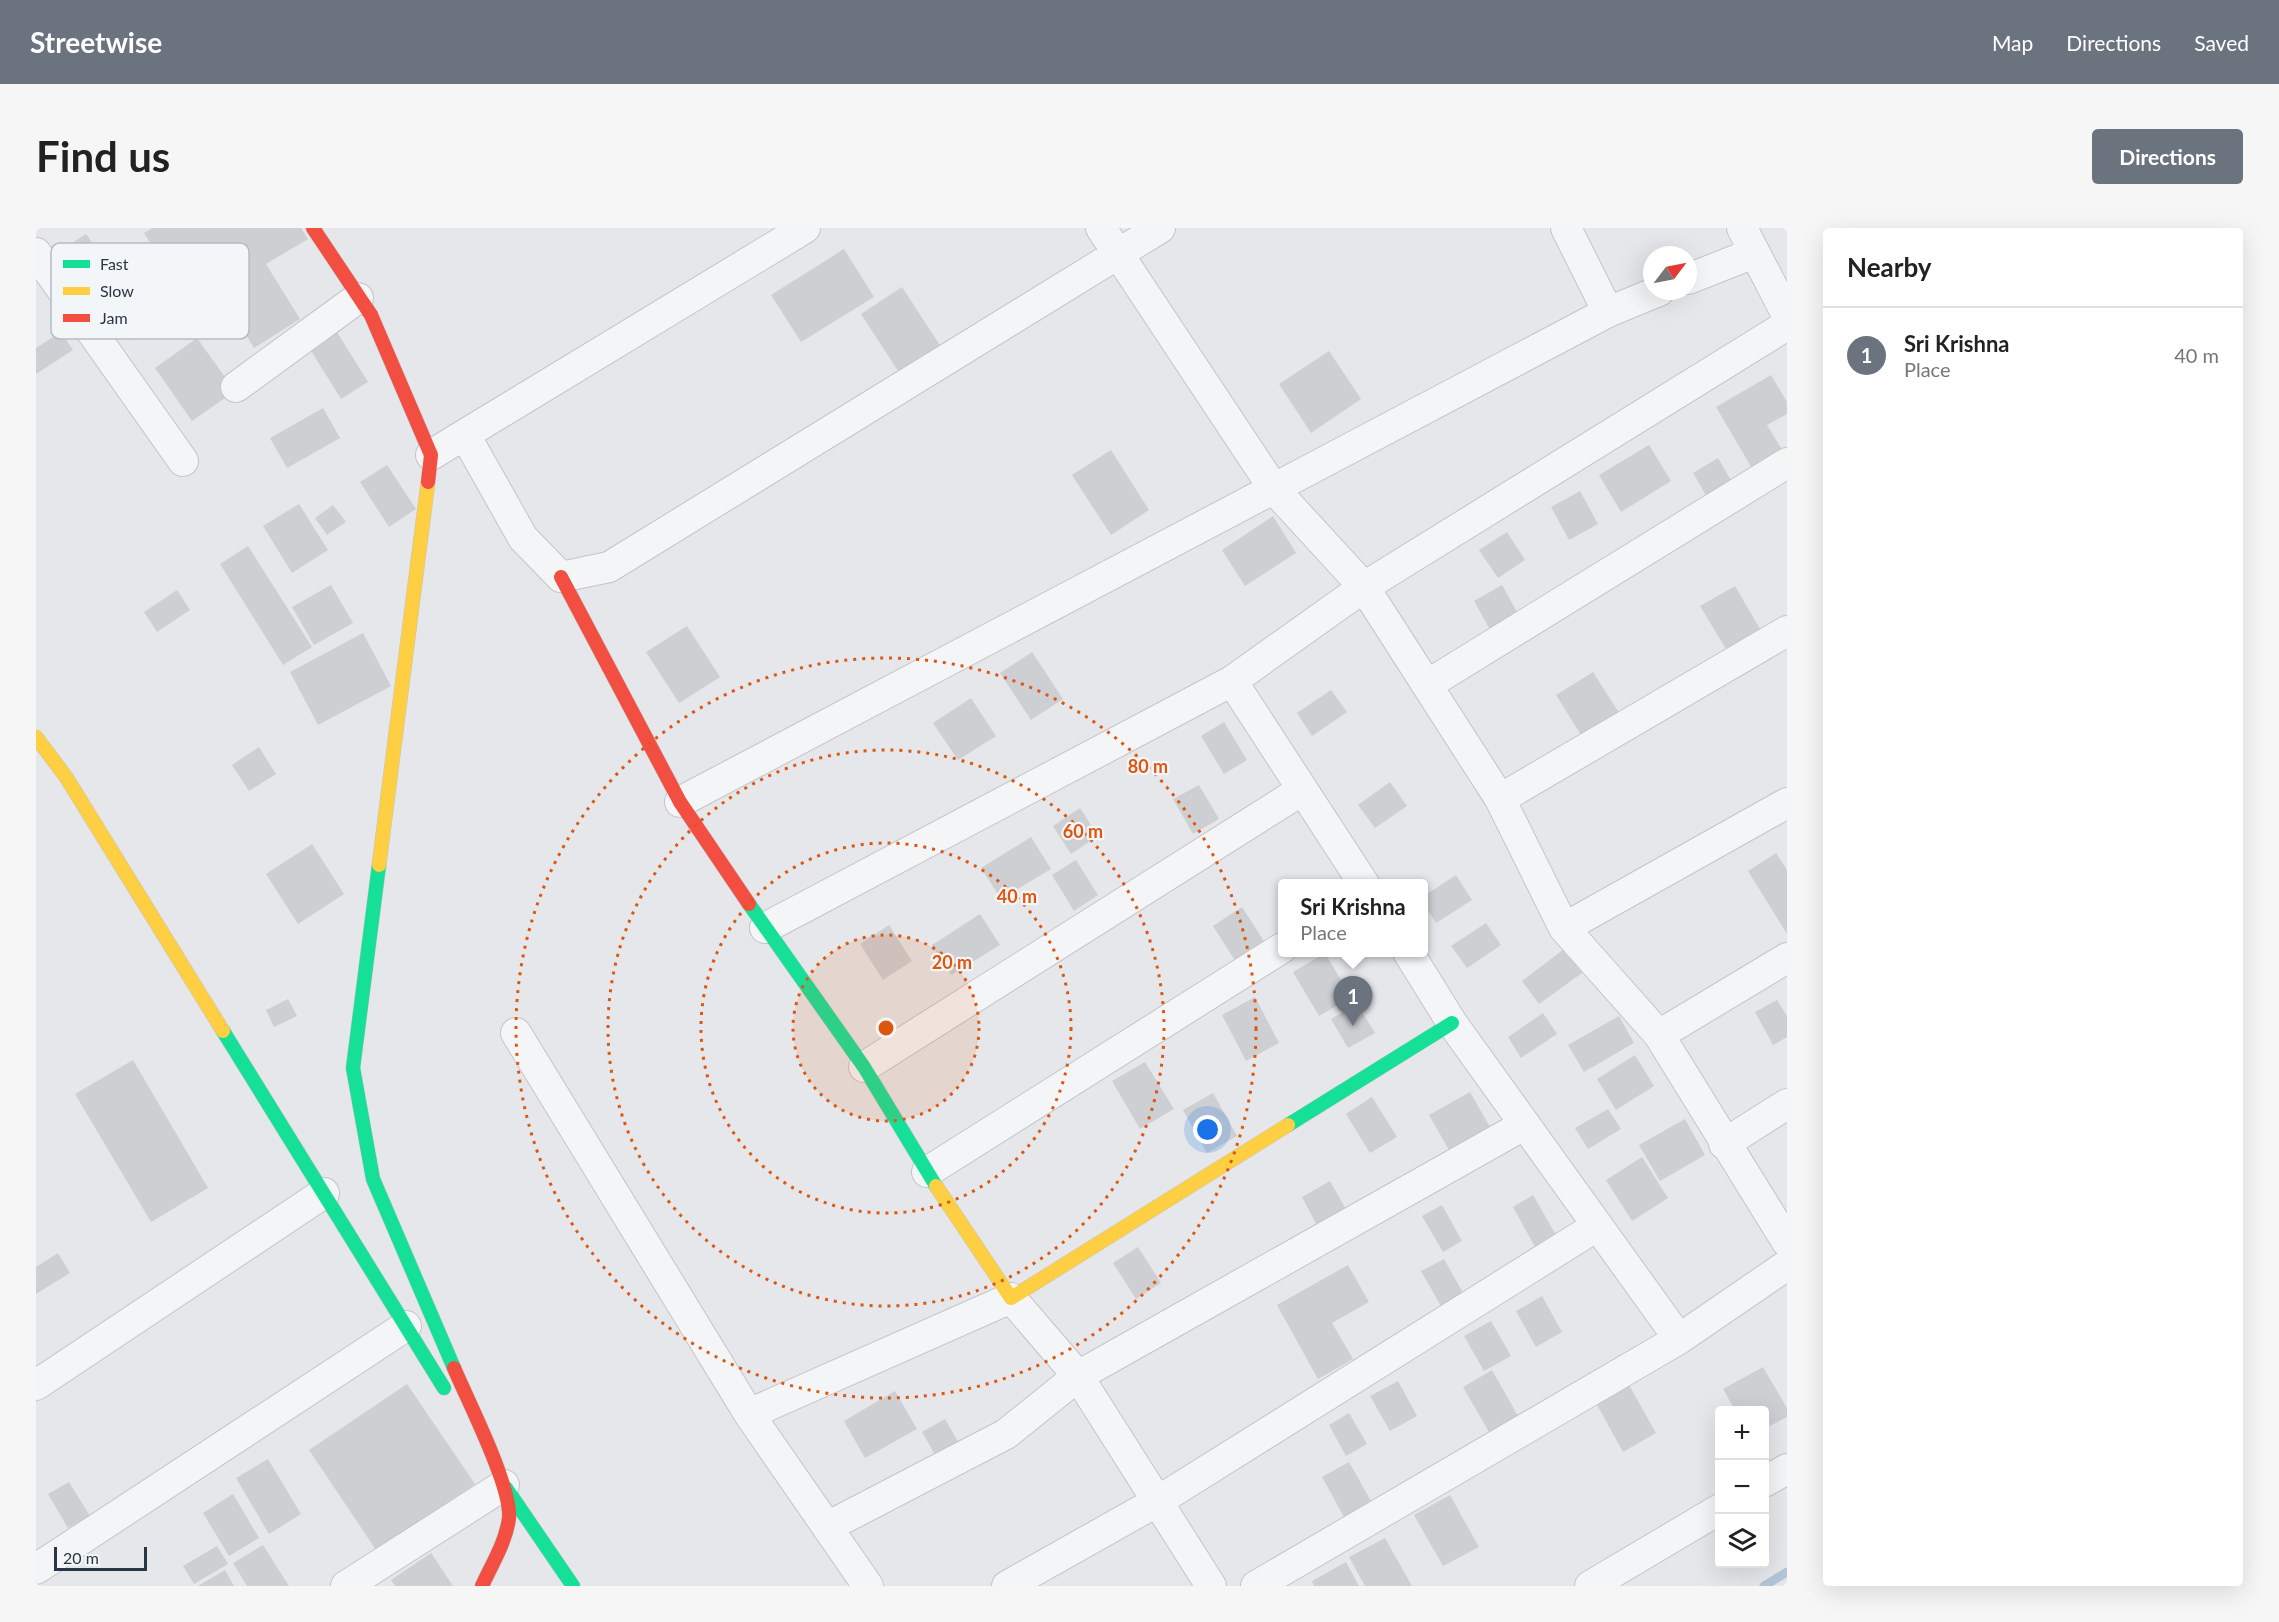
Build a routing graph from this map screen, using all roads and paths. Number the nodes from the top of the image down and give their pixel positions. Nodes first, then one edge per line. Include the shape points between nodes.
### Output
1 (313, 228) edge
2 (805, 228) edge
3 (1101, 228) edge
4 (1160, 228) edge
5 (1566, 228) edge
6 (1748, 240) edge
7 (36, 253) edge
8 (1118, 254) junction
9 (1697, 273) edge
10 (51, 274) edge
11 (358, 298) junction
12 (1643, 298) edge
13 (1608, 312) junction
14 (1787, 315) edge
15 (1787, 326) edge
16 (97, 339) edge
17 (236, 387) dead end
18 (465, 435) junction
19 (431, 455) junction
20 (183, 461) dead end
21 (1787, 463) edge
22 (1275, 489) junction
23 (561, 577) junction
24 (1364, 587) junction
25 (1787, 631) edge
26 (1232, 681) junction
27 (1427, 685) junction
28 (36, 737) edge
29 (1302, 790) junction
30 (1500, 799) junction
31 (680, 802) junction
32 (1787, 803) edge
33 (1361, 879) edge
34 (765, 928) junction
35 (1564, 928) junction
36 (1278, 951) edge
37 (1411, 957) edge
38 (1787, 958) edge
39 (1452, 1023) junction
40 (516, 1033) dead end
41 (1659, 1035) junction
42 (864, 1067) junction
43 (1787, 1104) edge
44 (1524, 1125) junction
45 (1724, 1144) junction
46 (927, 1172) junction
47 (324, 1193) junction
48 (1597, 1226) junction
49 (1787, 1242) edge
50 (1787, 1265) edge
51 (1011, 1298) junction
52 (406, 1326) junction
53 (1679, 1339) junction
54 (1078, 1376) junction
55 (36, 1384) edge
56 (449, 1396) dead end
57 (749, 1413) junction
58 (461, 1415) dead end
59 (1787, 1469) edge
60 (1769, 1479) edge
61 (504, 1485) junction
62 (1158, 1501) junction
63 (1715, 1511) edge
64 (827, 1527) junction
65 (36, 1569) edge
66 (346, 1586) edge
67 (482, 1586) edge
68 (573, 1586) edge
69 (868, 1586) edge
70 (1007, 1586) edge
71 (1211, 1586) edge
72 (1256, 1586) edge
73 (1590, 1586) edge

1 - 11 street
2 - 18 street
3 - 8 street
4 - 8 street
5 - 13 street
6 - 9 street
6 - 14 street
7 - 10 street
8 - 22 street
8 - 23 street via 609,567
11 - 17 street
11 - 19 street via 371,315
12 - 13 street
13 - 22 street
15 - 24 street
16 - 20 street
18 - 19 street
18 - 23 street via 524,538
19 - 61 street via 353,1068 373,1179
21 - 27 street
22 - 24 street
22 - 31 street
23 - 31 street
24 - 26 street
24 - 27 street
25 - 30 street
26 - 29 street
26 - 34 street
27 - 30 street
28 - 47 street via 66,777
29 - 33 street
29 - 42 street
30 - 35 street
31 - 34 street
32 - 35 street
34 - 42 street
35 - 41 street
36 - 46 street
37 - 39 street
38 - 41 street
39 - 44 street
39 - 51 street
40 - 57 street
41 - 45 street
42 - 46 street
43 - 45 street
44 - 48 street
44 - 54 street
45 - 49 street
46 - 51 street
47 - 52 street
47 - 55 street
48 - 53 street
48 - 62 street
50 - 53 street
51 - 54 street
51 - 57 street
52 - 56 street
52 - 65 street
53 - 72 street
54 - 62 street
54 - 64 street via 1006,1434
57 - 64 street
58 - 61 street
59 - 60 street
61 - 66 street
61 - 67 street via 509,1516 502,1544
61 - 68 street
62 - 70 street
62 - 71 street
63 - 73 street
64 - 69 street

